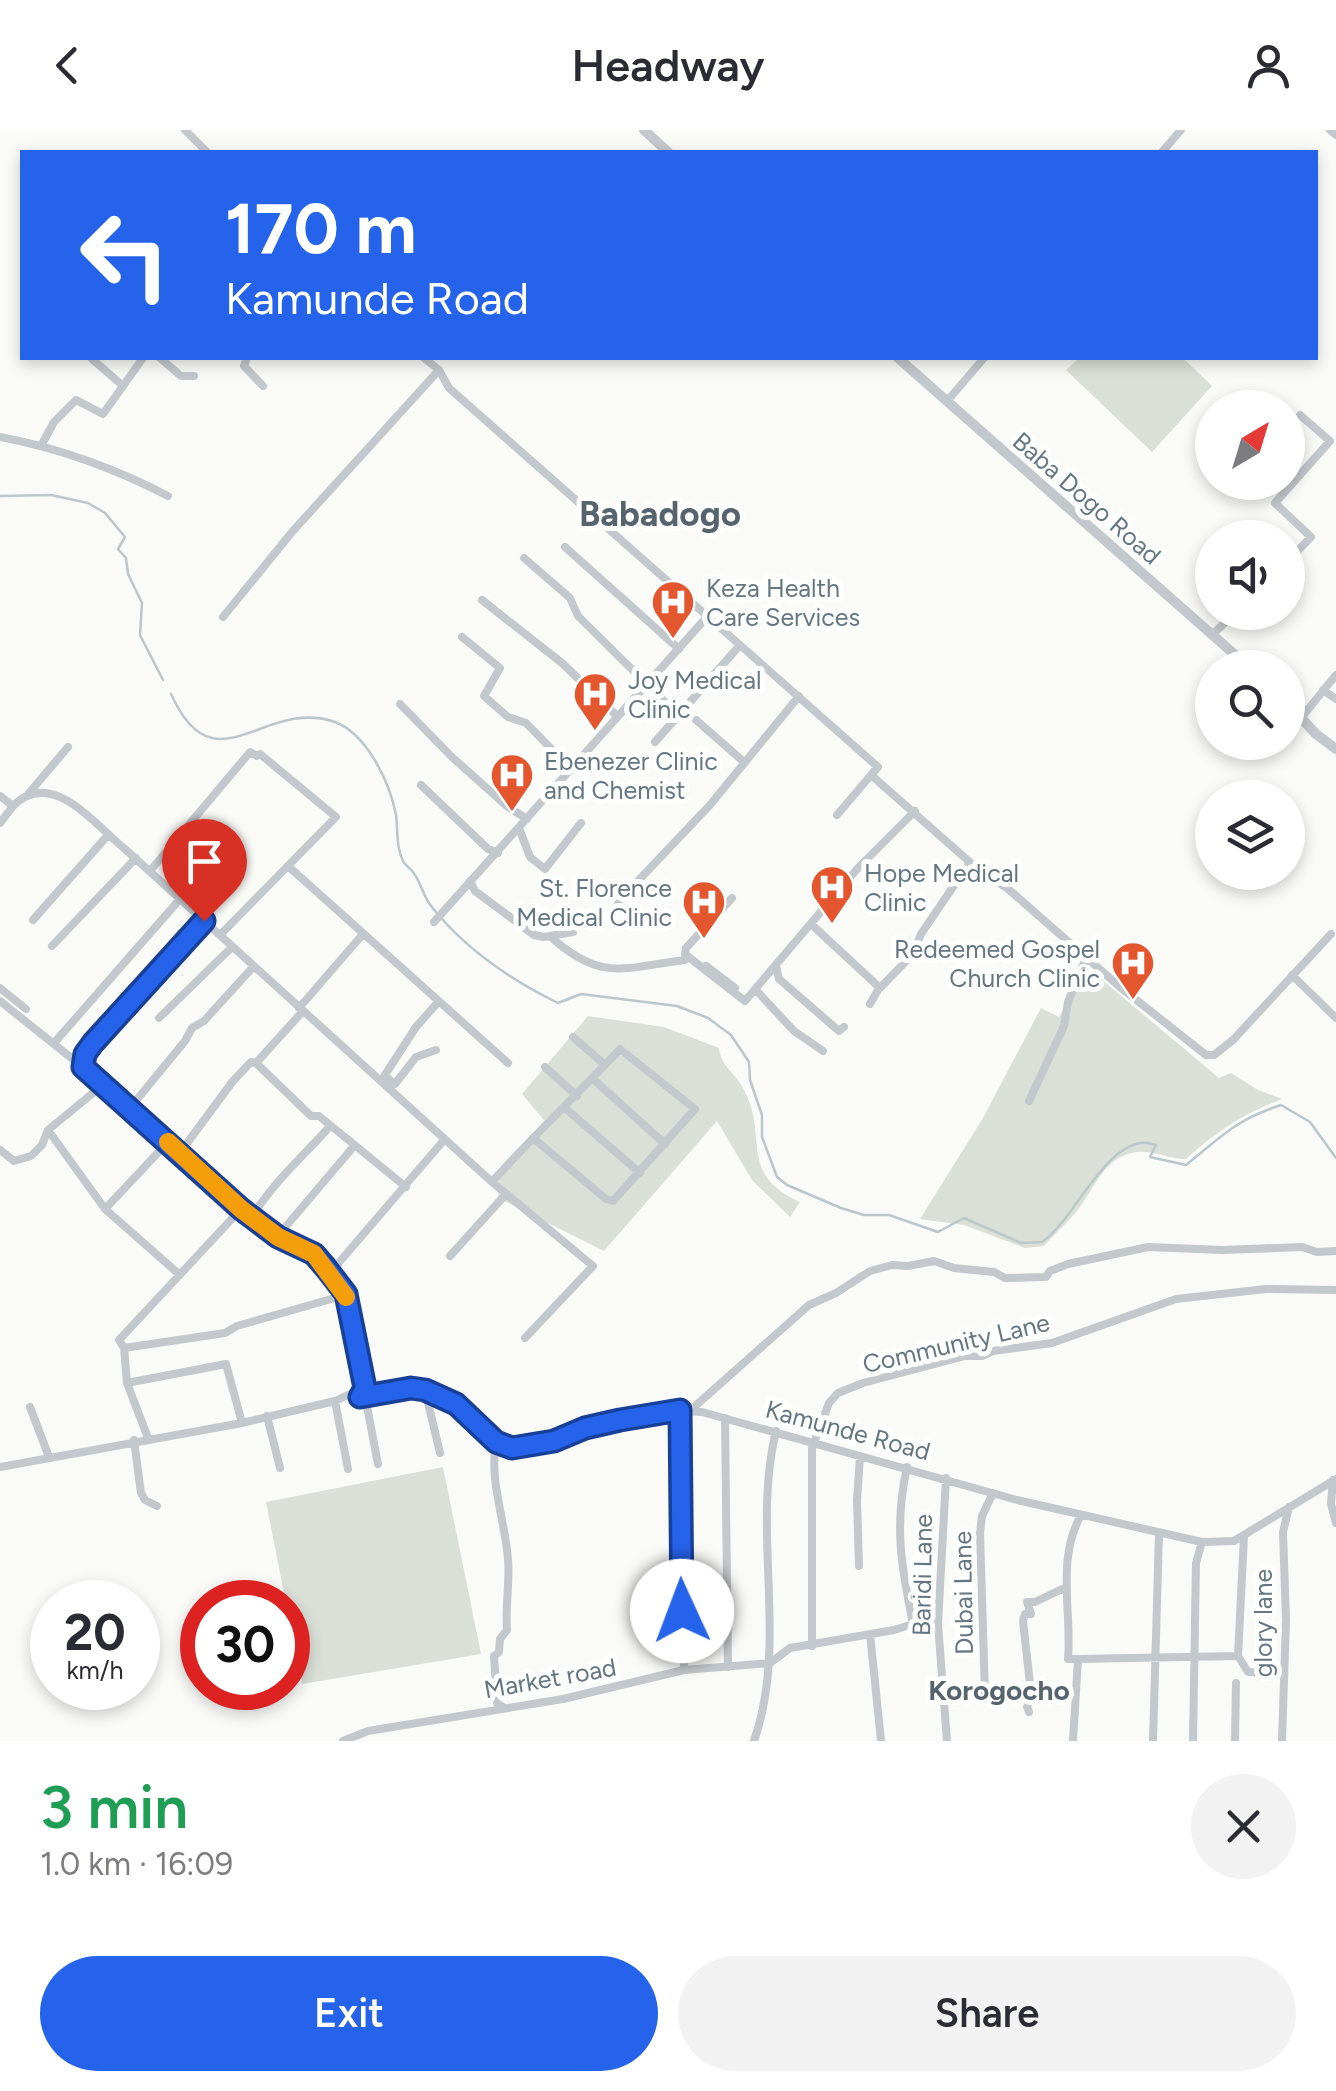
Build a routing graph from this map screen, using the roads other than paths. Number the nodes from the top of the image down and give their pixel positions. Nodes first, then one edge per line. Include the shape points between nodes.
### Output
1 (185, 130) edge
2 (644, 130) edge
3 (1181, 130) edge
4 (205, 150) edge
5 (666, 150) edge
6 (1164, 150) edge
7 (93, 360) edge
8 (141, 360) edge
9 (162, 360) edge
10 (246, 360) edge
11 (426, 360) edge
12 (900, 360) edge
13 (982, 360) edge
14 (439, 370) junction
15 (194, 376) dead end
16 (122, 385) junction
17 (263, 386) dead end
18 (948, 400) junction
19 (1305, 419) edge
20 (0, 436) edge
21 (41, 446) junction
22 (1305, 469) edge
23 (168, 496) dead end
24 (1278, 500) edge
25 (1293, 520) edge
26 (565, 547) dead end
27 (524, 558) dead end
28 (482, 600) dead end
29 (223, 617) dead end
30 (706, 618) junction
31 (1217, 630) edge
32 (1212, 635) junction
33 (462, 637) dead end
34 (740, 644) junction
35 (679, 649) junction
36 (1229, 650) edge
37 (1336, 675) edge
38 (646, 684) junction
39 (1323, 690) junction
40 (799, 696) junction
41 (1336, 699) edge
42 (400, 704) dead end
43 (1305, 712) edge
44 (678, 715) junction
45 (617, 716) junction
46 (696, 720) dead end
47 (1305, 722) edge
48 (654, 742) dead end
49 (68, 747) dead end
50 (1336, 749) edge
51 (744, 762) junction
52 (572, 770) junction
53 (871, 775) junction
54 (421, 785) dead end
55 (36, 790) junction
56 (0, 796) edge
57 (13, 806) junction
58 (915, 810) junction
59 (837, 815) dead end
60 (527, 819) junction
61 (0, 823) edge
62 (582, 823) dead end
63 (519, 828) junction
64 (108, 835) junction
65 (498, 853) junction
66 (136, 858) junction
67 (970, 862) junction
68 (288, 866) junction
69 (150, 871) junction
70 (470, 881) junction
71 (732, 898) dead end
72 (180, 899) junction
73 (618, 902) dead end
74 (33, 920) dead end
75 (204, 921) junction
76 (435, 921) dead end
77 (811, 924) junction
78 (573, 932) dead end
79 (1334, 933) edge
80 (363, 934) junction
81 (220, 936) junction
82 (551, 938) dead end
83 (52, 946) dead end
84 (232, 946) junction
85 (685, 957) junction
86 (1086, 958) junction
87 (254, 966) junction
88 (776, 966) junction
89 (1292, 976) junction
90 (0, 988) edge
91 (880, 988) junction
92 (756, 990) junction
93 (738, 991) dead end
94 (1336, 998) edge
95 (0, 1000) edge
96 (439, 1001) junction
97 (870, 1004) dead end
98 (26, 1009) dead end
99 (300, 1010) junction
100 (1326, 1010) junction
101 (160, 1018) dead end
102 (1336, 1018) edge
103 (844, 1027) dead end
104 (573, 1036) dead end
105 (55, 1042) junction
106 (436, 1050) dead end
107 (823, 1051) dead end
108 (256, 1063) junction
109 (508, 1063) dead end
110 (605, 1065) junction
111 (83, 1067) junction
112 (545, 1067) dead end
113 (593, 1078) junction
114 (383, 1079) junction
115 (104, 1084) junction
116 (577, 1096) junction
117 (1029, 1102) dead end
118 (130, 1108) junction
119 (565, 1108) junction
120 (330, 1126) junction
121 (48, 1130) junction
122 (533, 1138) junction
123 (444, 1140) junction
124 (168, 1142) junction
125 (665, 1144) junction
126 (354, 1146) junction
127 (0, 1150) edge
128 (179, 1154) junction
129 (640, 1173) junction
130 (492, 1182) junction
131 (406, 1186) junction
132 (506, 1194) junction
133 (105, 1209) junction
134 (241, 1209) junction
135 (252, 1217) junction
136 (278, 1237) junction
137 (1336, 1251) edge
138 (450, 1256) dead end
139 (326, 1268) junction
140 (180, 1275) junction
141 (1336, 1290) edge
142 (346, 1294) junction
143 (525, 1338) dead end
144 (124, 1348) junction
145 (127, 1383) junction
146 (425, 1390) junction
147 (365, 1392) junction
148 (335, 1401) junction
149 (30, 1407) dead end
150 (680, 1410) junction
151 (267, 1416) junction
152 (725, 1418) junction
153 (242, 1423) junction
154 (776, 1431) junction
155 (148, 1438) junction
156 (134, 1440) junction
157 (496, 1442) junction
158 (813, 1443) junction
159 (440, 1453) dead end
160 (49, 1457) junction
161 (860, 1457) junction
162 (378, 1464) dead end
163 (0, 1467) edge
164 (907, 1467) junction
165 (280, 1468) dead end
166 (348, 1468) dead end
167 (946, 1478) junction
168 (1335, 1480) edge
169 (993, 1493) junction
170 (157, 1506) dead end
171 (1289, 1507) junction
172 (1081, 1516) junction
173 (1336, 1523) edge
174 (1158, 1533) junction
175 (1244, 1535) junction
176 (1202, 1542) junction
177 (859, 1566) dead end
178 (1066, 1591) junction
179 (913, 1624) junction
180 (938, 1624) junction
181 (870, 1634) junction
182 (812, 1646) junction
183 (1195, 1655) junction
184 (1156, 1656) junction
185 (1238, 1656) junction
186 (1078, 1659) junction
187 (770, 1664) junction
188 (728, 1667) junction
189 (684, 1670) junction
190 (1284, 1674) junction
191 (1236, 1683) dead end
192 (985, 1695) dead end
193 (503, 1707) junction
194 (1029, 1712) dead end
195 (947, 1737) edge
196 (343, 1741) edge
197 (754, 1741) edge
198 (881, 1741) edge
199 (1072, 1741) edge
200 (1153, 1741) edge
201 (1193, 1741) edge
202 (1235, 1741) edge
203 (1282, 1741) edge

1 - 4 street
2 - 5 street
3 - 6 street
7 - 16 street
8 - 16 street
9 - 15 street via 181,376
10 - 17 street via 244,366
11 - 14 street
12 - 18 street, Baba Dogo Road
13 - 18 street
14 - 29 street
14 - 30 street via 449,388
16 - 21 street via 103,414 76,400
18 - 32 street, Baba Dogo Road
19 - 22 street via 1330,441
20 - 21 street
21 - 23 street
24 - 25 street
26 - 35 street
27 - 38 street via 570,598 578,616
28 - 45 street via 562,662
30 - 34 street
30 - 35 street
31 - 32 street
32 - 36 street, Baba Dogo Road
33 - 52 street via 500,668 484,696 526,723
34 - 40 street
34 - 44 street
35 - 38 street
37 - 39 street
38 - 44 street
38 - 45 street
39 - 41 street
39 - 43 street
40 - 51 street
40 - 53 street via 878,767
42 - 60 street
44 - 48 street
45 - 52 street
46 - 51 street
47 - 50 street
49 - 55 street via 28,794
51 - 73 street
52 - 60 street
53 - 58 street
53 - 59 street
54 - 65 street
55 - 57 street
55 - 64 street via 64,798
56 - 57 street
57 - 61 street
58 - 67 street
58 - 77 street
60 - 63 street
62 - 63 street via 545,868 530,858
63 - 65 street
64 - 66 street
64 - 74 street
65 - 70 street
66 - 69 street
66 - 83 street
67 - 86 street
67 - 91 street via 913,954
68 - 69 street via 336,818 250,752
68 - 80 street
68 - 81 street
69 - 72 street
70 - 76 street
70 - 78 street via 475,892 534,936
71 - 85 street
72 - 75 street
72 - 105 street
75 - 81 street
75 - 111 street via 93,1043
77 - 88 street
77 - 91 street
79 - 89 street
80 - 96 street
80 - 99 street
81 - 84 street
82 - 85 street via 603,970
84 - 87 street
84 - 101 street
85 - 92 street via 745,1002
85 - 93 street
86 - 89 street via 1214,1056
86 - 117 street
87 - 99 street
87 - 118 street via 192,1028
88 - 92 street
88 - 103 street via 779,978 839,1031
89 - 100 street
90 - 98 street
91 - 97 street
92 - 107 street
94 - 100 street
95 - 105 street
96 - 109 street
96 - 114 street
99 - 108 street
99 - 114 street
100 - 102 street
104 - 110 street
105 - 111 street
106 - 114 street via 416,1058 395,1084
108 - 120 street
108 - 128 street via 233,1081
110 - 113 street
110 - 125 street via 624,1049 694,1110
111 - 115 street
112 - 116 street
113 - 116 street
113 - 125 street
114 - 123 street
115 - 118 street
115 - 121 street
116 - 119 street
118 - 124 street
119 - 122 street
119 - 129 street
120 - 126 street
120 - 135 street via 293,1160
121 - 127 street via 31,1156 14,1160
121 - 133 street
122 - 129 street via 609,1200
122 - 130 street
123 - 130 street
123 - 131 street
124 - 128 street
124 - 133 street
125 - 129 street
126 - 131 street
126 - 136 street
128 - 134 street
130 - 132 street
131 - 139 street via 324,1276
132 - 138 street
132 - 143 street via 593,1266
133 - 140 street
134 - 135 street
134 - 140 street
135 - 136 street
136 - 139 street via 314,1254
137 - 150 street via 1148,1247 1068,1264 1033,1279 934,1261 884,1266 808,1305 693,1408
139 - 142 street
140 - 144 street via 119,1340
141 - 158 street, Community Lane via 1266,1288 1173,1300 1052,1343 965,1356 864,1383 829,1403
142 - 144 street via 225,1332
142 - 147 street
144 - 145 street
145 - 153 street via 226,1364
145 - 155 street
146 - 147 street
146 - 157 street via 464,1410
146 - 159 street
147 - 148 street
147 - 162 street
148 - 151 street
148 - 166 street
149 - 160 street
150 - 152 street, Kamunde Road
150 - 157 street, Kamunde Road via 596,1425 522,1448
150 - 189 street
151 - 153 street
151 - 165 street
152 - 154 street, Kamunde Road
152 - 188 street
153 - 155 street
154 - 158 street, Kamunde Road
154 - 187 street via 766,1504
155 - 156 street
156 - 160 street
156 - 170 street via 141,1493
157 - 193 street via 492,1464 510,1582 507,1630 494,1656 497,1703
158 - 161 street, Kamunde Road
158 - 182 street, Community Lane
160 - 163 street
161 - 164 street, Kamunde Road
161 - 177 street
164 - 167 street, Kamunde Road
164 - 179 street via 898,1524
167 - 169 street, Kamunde Road
167 - 180 street, Baridi Lane
168 - 171 street, Kamunde Road
168 - 173 street
169 - 172 street, Kamunde Road
169 - 192 street, Dubai Lane via 980,1533
171 - 175 street, Kamunde Road
171 - 190 street, glory lane via 1283,1532
172 - 174 street, Kamunde Road
172 - 178 street via 1072,1532
174 - 176 street, Kamunde Road
174 - 184 street
175 - 176 street, Kamunde Road
175 - 185 street
176 - 183 street
178 - 186 street via 1068,1659
178 - 194 street via 1027,1602
179 - 180 street, Market road
179 - 181 street, Market road
180 - 195 street, Baridi Lane
181 - 182 street, Market road
181 - 198 street
182 - 187 street, Market road via 790,1648
183 - 184 street
183 - 185 street
183 - 201 street
184 - 186 street
184 - 200 street
185 - 190 street via 1248,1672
186 - 199 street
187 - 188 street, Market road
187 - 197 street
188 - 189 street, Market road
189 - 193 street, Market road
190 - 203 street, glory lane
191 - 202 street
193 - 196 street, Market road via 368,1730

